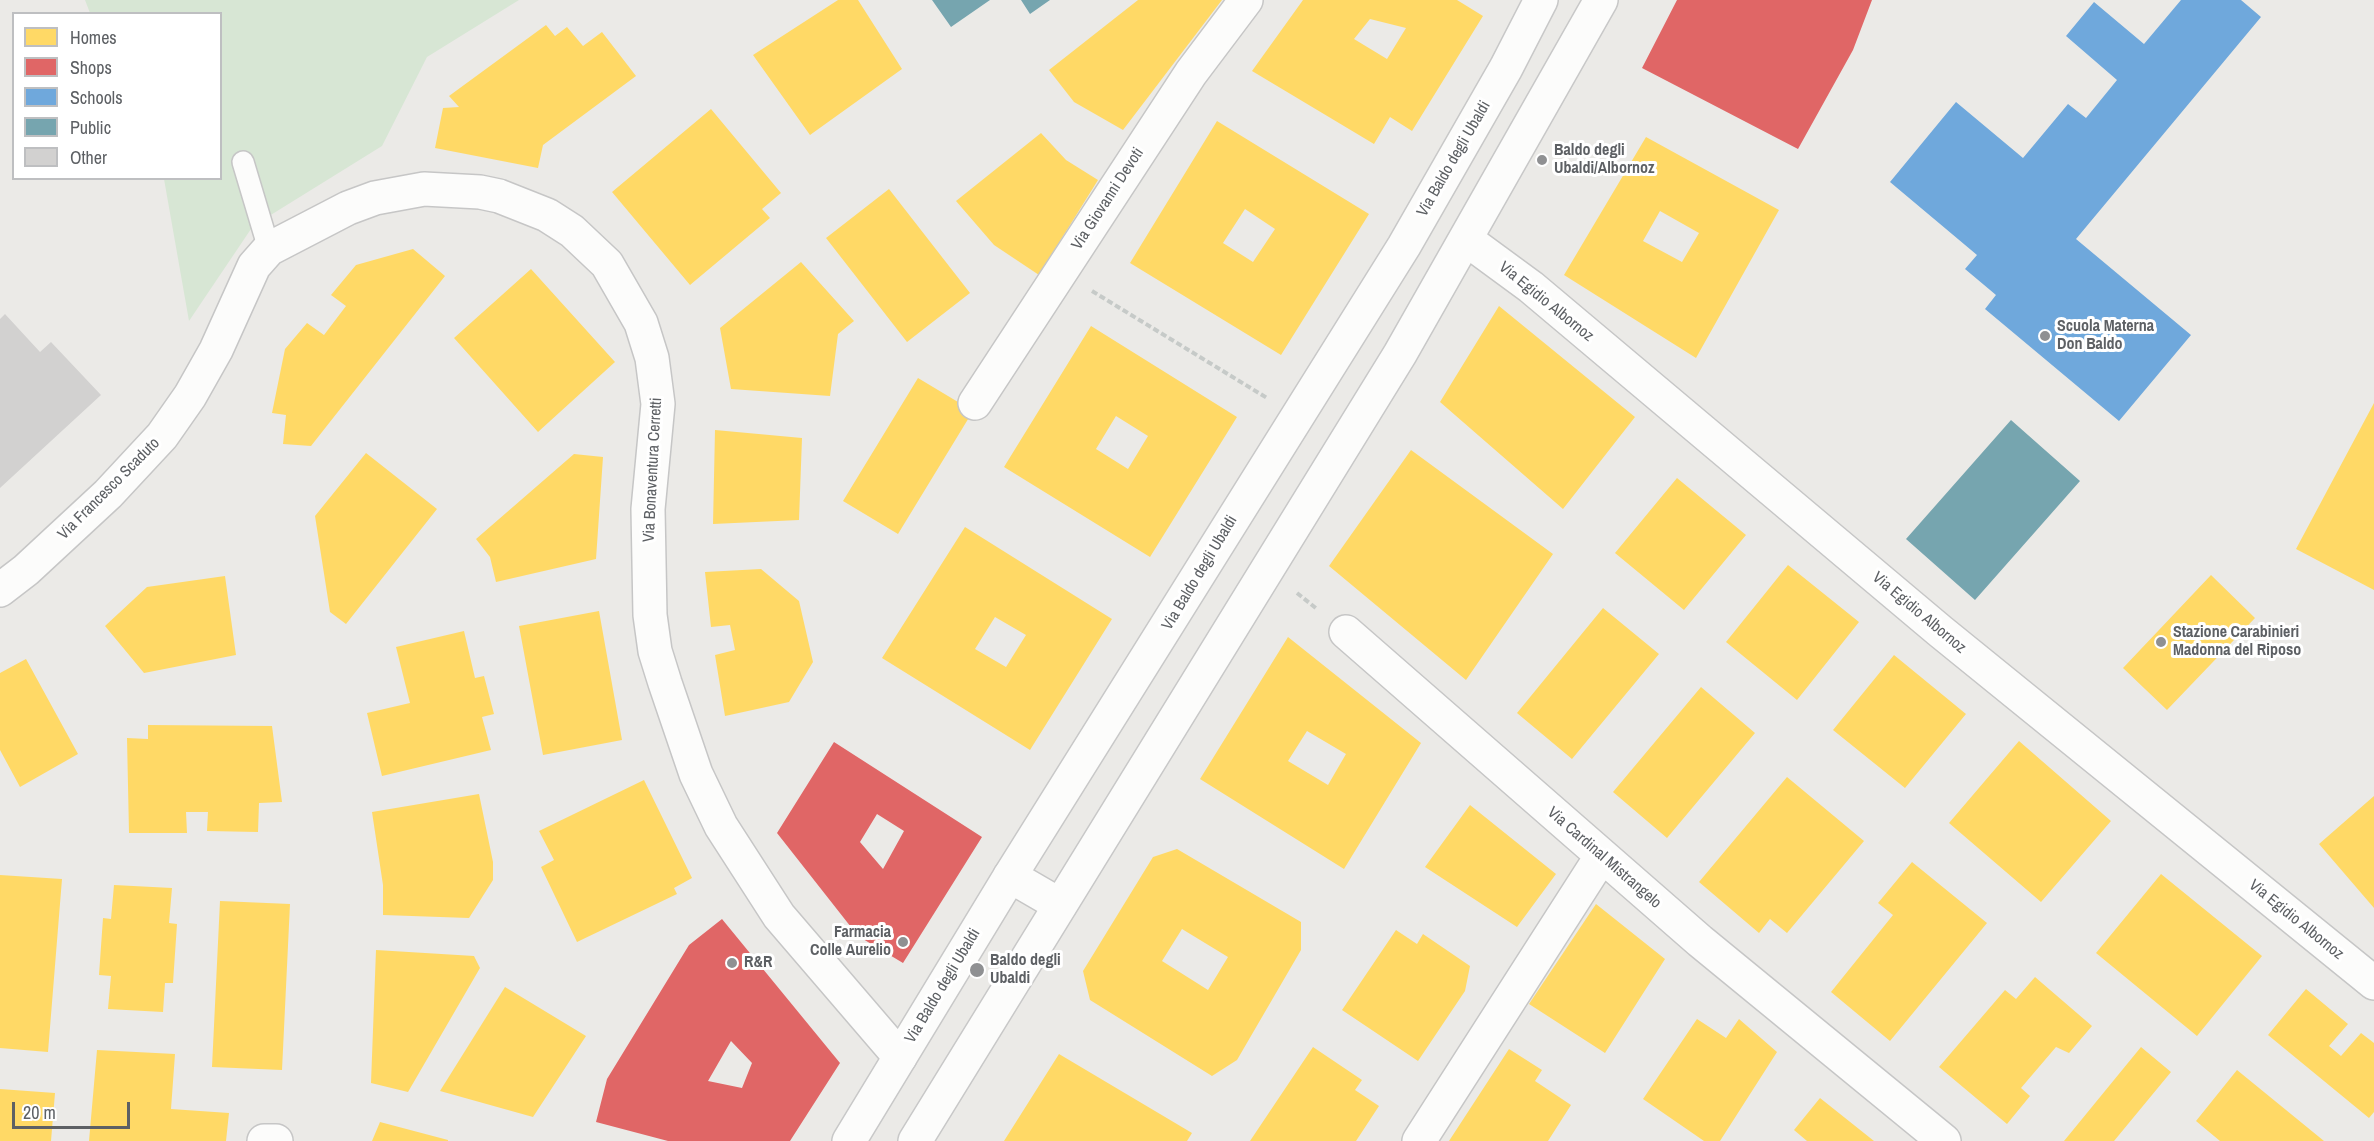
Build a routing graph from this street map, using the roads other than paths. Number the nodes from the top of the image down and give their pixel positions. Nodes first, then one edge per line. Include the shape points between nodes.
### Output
1 (1246, 0) edge
2 (1540, 0) edge
3 (1601, 0) edge
4 (243, 162) dead end
5 (1467, 240) junction
6 (269, 249) junction
7 (975, 403) dead end
8 (0, 590) edge
9 (1346, 632) road end
10 (1602, 856) junction
11 (1010, 876) junction
12 (1060, 905) junction
13 (2374, 983) edge
14 (900, 1057) junction
15 (264, 1141) edge
16 (276, 1141) edge
17 (849, 1141) edge
18 (915, 1141) edge
19 (1419, 1141) edge
20 (1944, 1141) edge

1 - 7 street, Via Giovanni Devoti via 1191,73
2 - 11 street, Via Baldo degli Ubaldi via 1506,68 1404,246
3 - 5 street
4 - 6 lane
5 - 12 street via 1268,571
5 - 13 street, Via Egidio Albornoz via 1531,287 1940,631
6 - 8 street, Via Francesco Scaduto via 254,266 200,379 162,436 108,494
6 - 14 street, Via Bonaventura Cerretti via 318,222 375,198 442,188 499,196 547,215 572,231 607,264 641,323 657,379 648,509 649,596 655,651 676,722 711,805 750,875 779,916
9 - 10 street, Via Cardinal Mistrangelo
10 - 19 street
10 - 20 street, Via Cardinal Mistrangelo
11 - 12 street
11 - 14 street, Via Baldo degli Ubaldi
12 - 18 street
14 - 17 street, Via Baldo degli Ubaldi
15 - 16 street

